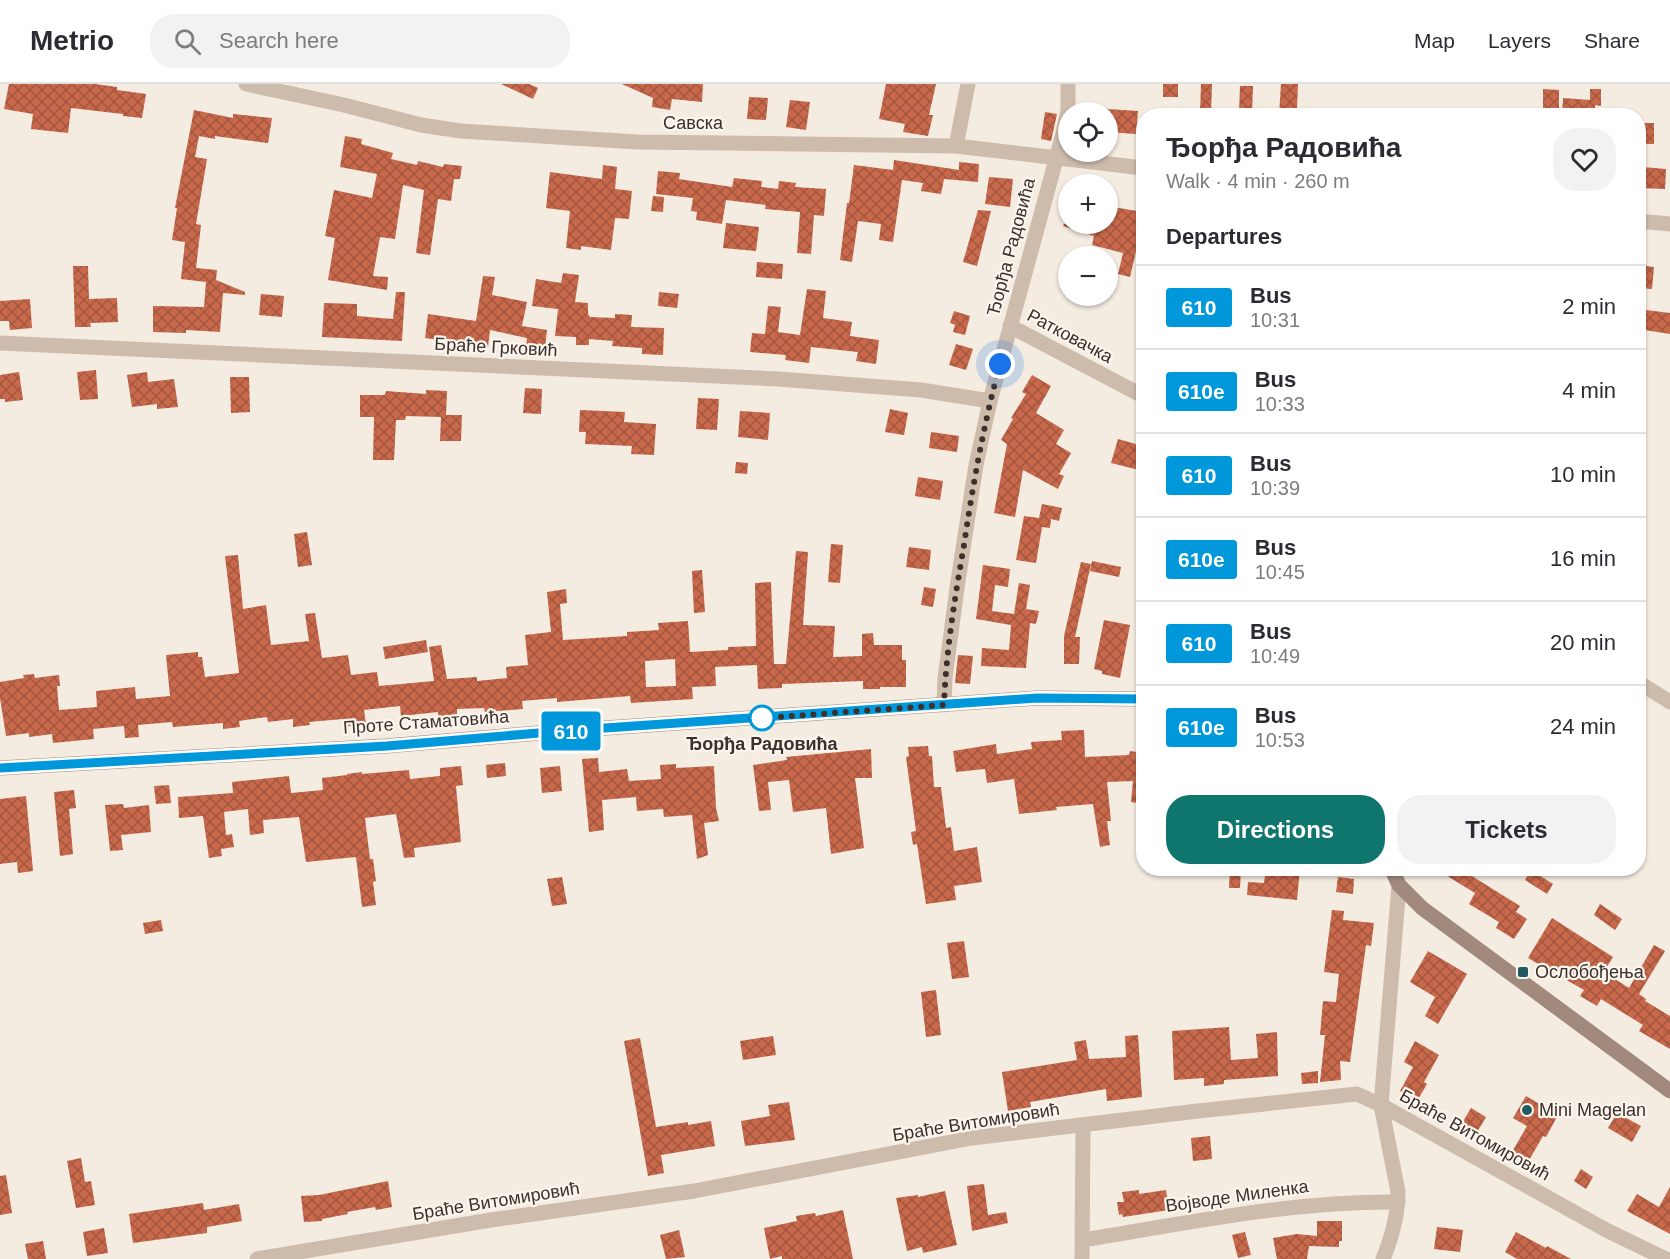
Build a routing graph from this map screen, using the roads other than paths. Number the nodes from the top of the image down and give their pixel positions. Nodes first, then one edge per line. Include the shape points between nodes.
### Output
1 (246, 84) edge
2 (968, 84) edge
3 (1068, 84) edge
4 (956, 146) junction
5 (1057, 157) junction
6 (1136, 167) edge
7 (1646, 222) edge
8 (1670, 224) edge
9 (1010, 326) junction
10 (0, 343) edge
11 (1136, 392) edge
12 (990, 401) junction
13 (1646, 687) edge
14 (1136, 699) edge
15 (1670, 702) edge
16 (944, 705) junction
17 (0, 768) edge
18 (1395, 876) edge
19 (1400, 885) junction
20 (1670, 1091) edge
21 (1381, 1105) junction
22 (1083, 1125) junction
23 (1398, 1202) junction
24 (1083, 1240) junction
25 (256, 1259) edge
26 (1082, 1259) edge
27 (1383, 1259) edge
28 (1666, 1259) edge

1 - 4 street, Савска via 461,131 638,142
2 - 4 street
3 - 5 street, Ђорђа Радовића via 1068,110
4 - 5 street, Савска
5 - 6 street, Савска
5 - 9 street, Ђорђа Радовића
7 - 8 street
9 - 11 street, Ратковачка
9 - 12 street, Ђорђа Радовића
10 - 12 street, Браће Грковић via 778,379 921,390
12 - 16 street, Ђорђа Радовића via 958,581
13 - 15 street
14 - 16 street, Проте Стаматовића via 1037,698
16 - 17 street, Проте Стаматовића via 387,746
18 - 19 street
19 - 20 street via 1444,925
19 - 21 street
21 - 22 street, Браће Витомировић via 1357,1094
21 - 23 street
21 - 28 street, Браће Витомировић
22 - 24 street
22 - 25 street, Браће Витомировић via 972,1138 694,1191
23 - 24 street, Војводе Миленка via 1327,1203
23 - 27 street
24 - 26 street

